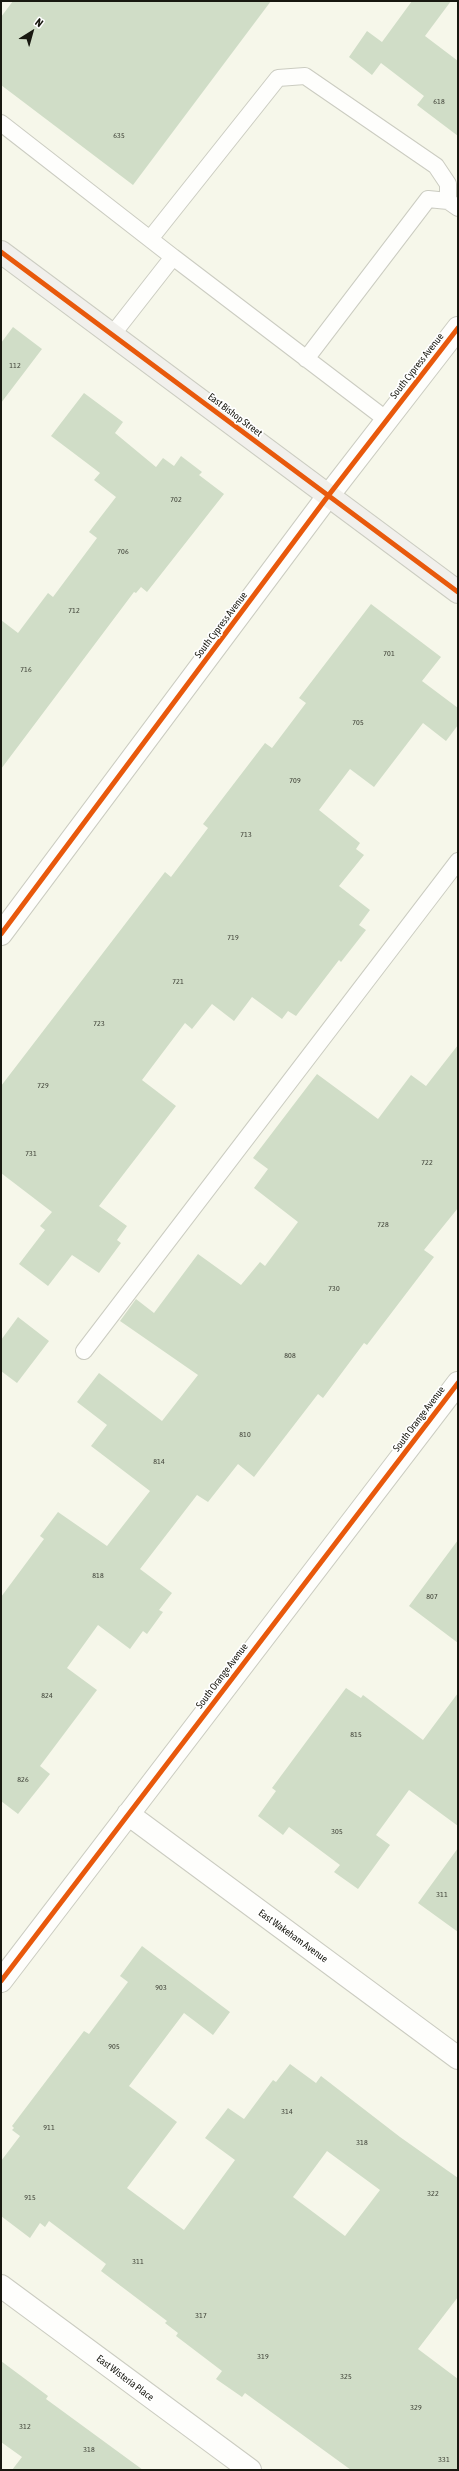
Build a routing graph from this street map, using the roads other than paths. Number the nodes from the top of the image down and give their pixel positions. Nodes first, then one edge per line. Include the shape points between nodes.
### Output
1 (1, 123) edge
2 (453, 204) edge
3 (150, 239) junction
4 (1, 252) edge
5 (173, 257) junction
6 (458, 328) edge
7 (112, 335) junction
8 (306, 359) junction
9 (386, 420) junction
10 (328, 496) junction
11 (458, 592) edge
12 (458, 861) edge
13 (1, 934) edge
14 (84, 1351) dead end
15 (456, 1391) edge
16 (128, 1814) junction
17 (1, 1981) edge
18 (458, 2058) edge
19 (1, 2286) edge
20 (250, 2470) edge

1 - 3 lane
2 - 3 lane via 448,184 436,166 305,76 278,78
2 - 8 lane via 428,199
3 - 5 lane
4 - 7 street, East Bishop Street
5 - 7 lane
5 - 8 lane
6 - 9 street, South Cypress Avenue
7 - 10 street, East Bishop Street
8 - 9 lane
9 - 10 street, South Cypress Avenue
10 - 11 street, East Bishop Street
10 - 13 street, South Cypress Avenue
12 - 14 lane
15 - 16 street, South Orange Avenue
16 - 17 street, South Orange Avenue
16 - 18 street, East Wakeham Avenue
19 - 20 street, East Wisteria Place

